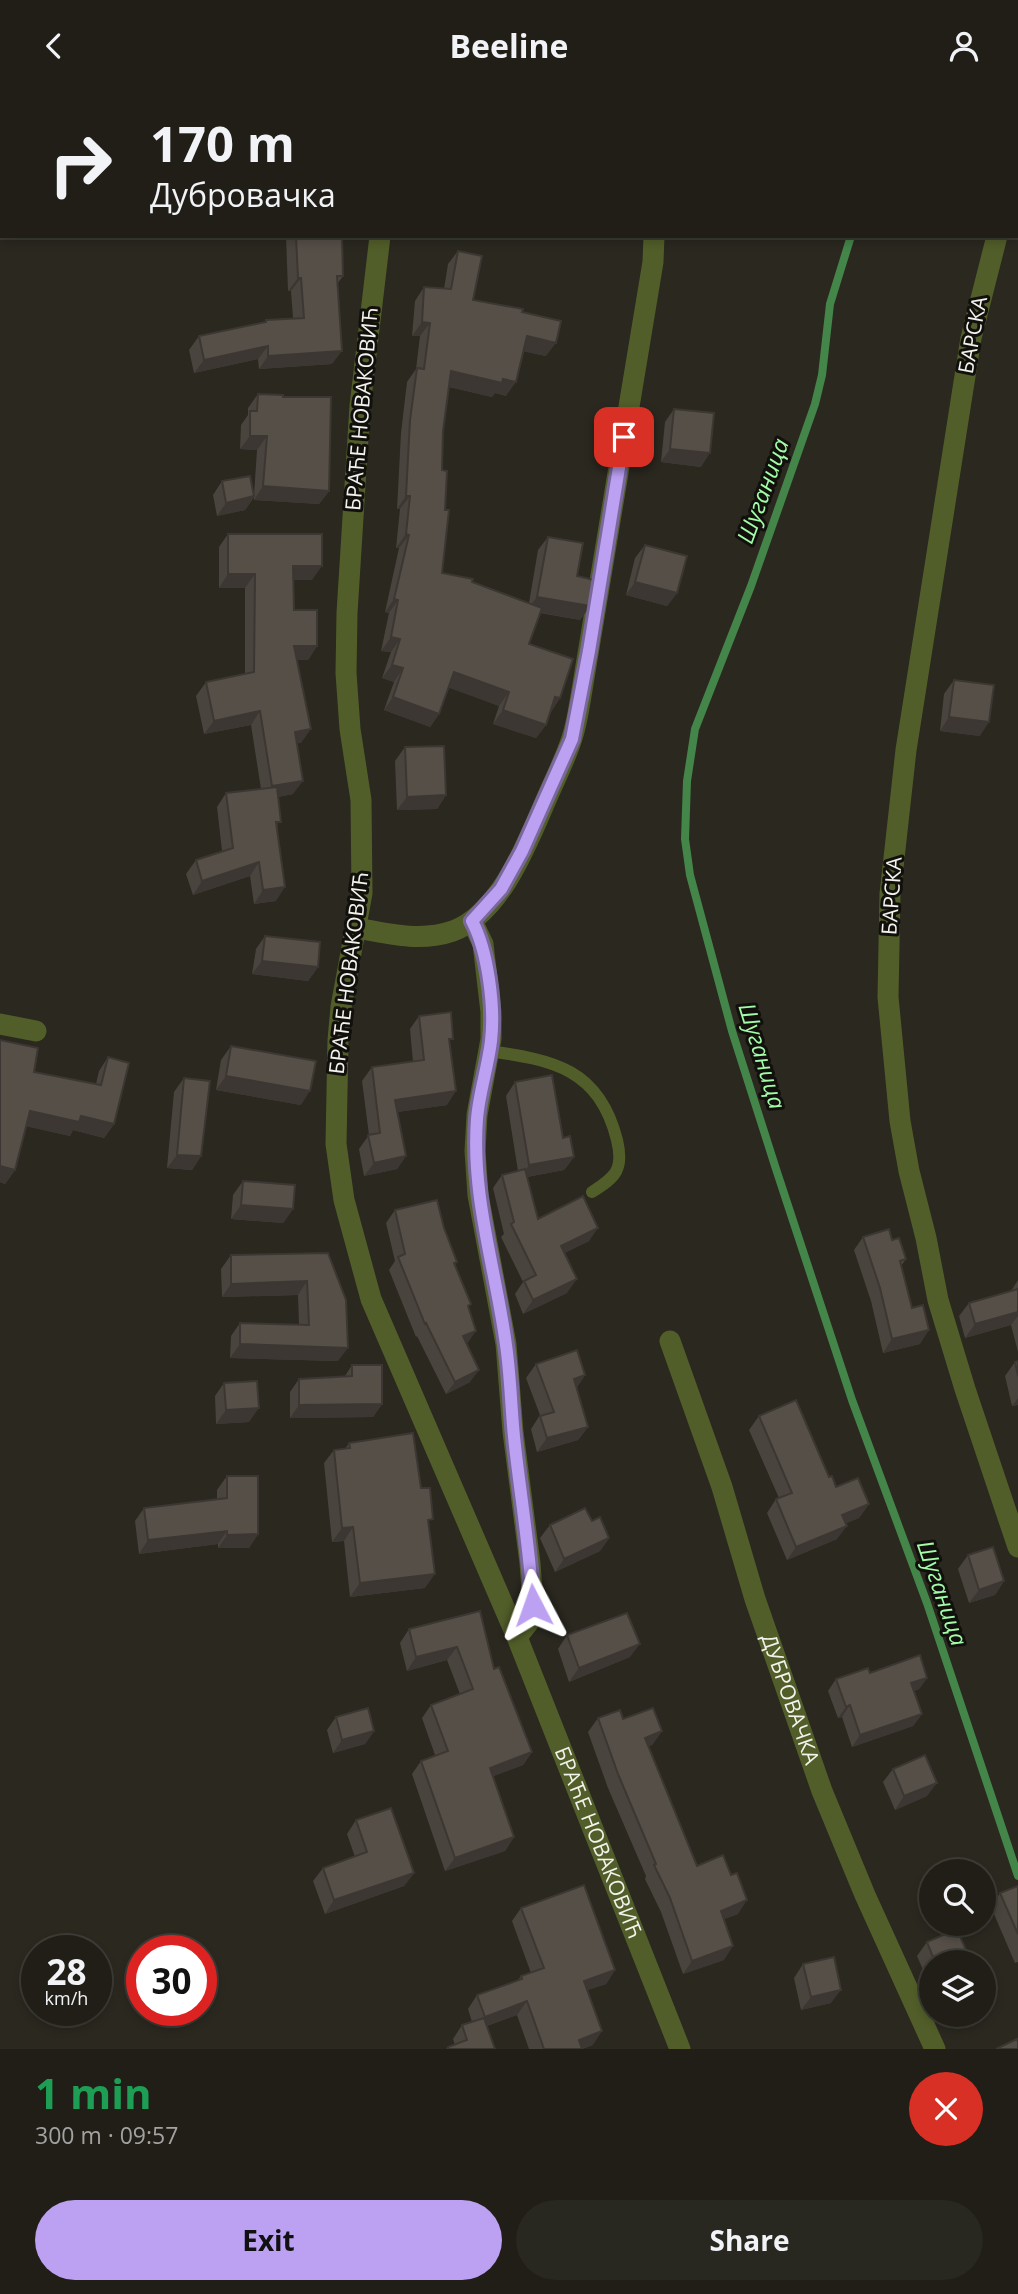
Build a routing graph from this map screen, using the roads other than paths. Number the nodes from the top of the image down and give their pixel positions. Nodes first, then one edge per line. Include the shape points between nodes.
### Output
1 (380, 238) edge
2 (654, 238) edge
3 (996, 238) edge
4 (472, 921) junction
5 (357, 928) junction
6 (0, 1024) edge
7 (36, 1031) dead end
8 (489, 1051) junction
9 (592, 1192) dead end
10 (670, 1341) dead end
11 (1018, 1547) edge
12 (517, 1637) junction
13 (680, 2049) edge
14 (935, 2049) edge

1 - 5 street, БРАЋЕ НОВАКОВИЋ via 360,406 347,613 350,729 361,800 362,893
2 - 4 street via 572,739 522,851 501,889
3 - 11 street, БАРСКА via 971,338 906,750 890,894 888,997 900,1121 938,1300
4 - 5 street via 428,936
4 - 8 street via 485,957 491,1012
5 - 12 street, БРАЋЕ НОВАКОВИЋ via 338,1040 336,1144 344,1200 372,1299
6 - 7 street
8 - 9 lane via 565,1069 598,1094 611,1116 621,1156 611,1180
8 - 12 street via 475,1151 478,1195 506,1344 530,1563 533,1605 528,1623
10 - 14 street, ДУБРОВАЧКА via 822,1791
12 - 13 street, БРАЋЕ НОВАКОВИЋ

